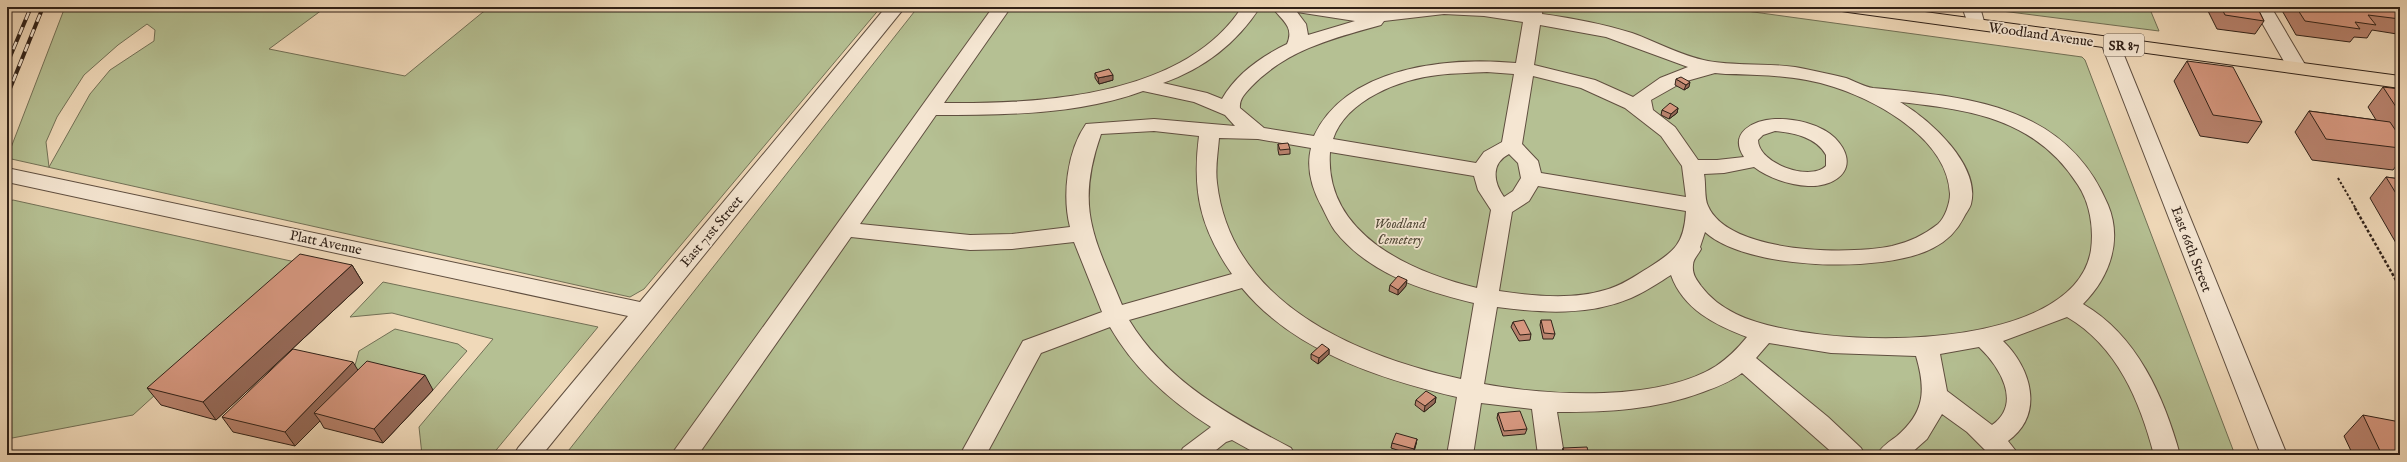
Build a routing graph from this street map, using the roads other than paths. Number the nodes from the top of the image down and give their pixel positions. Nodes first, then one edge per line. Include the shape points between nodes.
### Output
1 (896, 7) edge
2 (1002, 7) edge
3 (1251, 7) edge
4 (1281, 7) edge
5 (1299, 7) edge
6 (1848, 7) edge
7 (1971, 7) edge
8 (2262, 7) edge
9 (1533, 12) edge
10 (1402, 13) junction
11 (1976, 25) junction
12 (2110, 43) junction
13 (1295, 47) junction
14 (1716, 68) junction
15 (2297, 68) junction
16 (1523, 70) junction
17 (2400, 82) edge
18 (1143, 85) junction
19 (1869, 92) junction
20 (1065, 103) junction
21 (1643, 104) junction
22 (930, 109) junction
23 (1232, 111) junction
24 (1093, 128) junction
25 (1210, 131) junction
26 (1258, 134) junction
27 (1322, 144) junction
28 (1512, 145) junction
29 (1756, 160) dead end
30 (1692, 166) junction
31 (1484, 171) junction
32 (7, 175) edge
33 (1532, 178) junction
34 (1697, 206) junction
35 (1502, 209) junction
36 (846, 229) junction
37 (1082, 233) junction
38 (1725, 236) junction
39 (1684, 254) junction
40 (1247, 278) junction
41 (1486, 298) junction
42 (2067, 306) junction
43 (644, 311) junction
44 (1115, 316) junction
45 (1764, 334) junction
46 (1985, 338) junction
47 (1926, 347) junction
48 (1742, 360) junction
49 (1470, 390) junction
50 (1936, 396) junction
51 (1543, 401) junction
52 (1233, 430) junction
53 (1999, 447) edge
54 (689, 454) edge
55 (527, 455) edge
56 (973, 455) edge
57 (1192, 455) edge
58 (1282, 455) edge
59 (1460, 455) edge
60 (1551, 455) edge
61 (1852, 455) edge
62 (1890, 455) edge
63 (2167, 455) edge
64 (2274, 455) edge

1 - 43 street, East 71st Street
2 - 22 street
3 - 18 street via 1224,40 1168,76
4 - 13 street via 1294,19 1299,29 1300,39
5 - 10 street via 1361,15
6 - 11 main road, Woodland Avenue / SR 87
7 - 11 street
8 - 15 street
9 - 10 street via 1454,9
9 - 14 street via 1621,36
9 - 16 street
10 - 13 street via 1318,37
11 - 12 main road, Woodland Avenue / SR 87
12 - 15 main road, Woodland Avenue / SR 87
12 - 64 street, East 66th Street
13 - 23 street via 1265,63 1247,79 1232,98
14 - 19 street via 1756,68 1802,74 1826,78
14 - 21 street via 1675,78
15 - 17 main road, Woodland Avenue / SR 87
16 - 21 street via 1574,81
16 - 27 street via 1461,66 1423,72 1386,82 1361,95 1341,111 1327,129
16 - 28 street
18 - 20 street
18 - 23 street via 1200,96
19 - 38 street via 1910,117 1945,152 1961,192 1957,214 1949,228 1940,236 1910,250 1857,258 1812,256 1766,249
19 - 42 street via 1960,104 1997,112 2034,129 2071,157 2084,175 2098,204 2104,248 2088,285
20 - 22 street via 1007,108
20 - 24 street
21 - 30 street via 1678,142
22 - 36 street
23 - 26 street
24 - 25 street via 1154,125
24 - 37 street via 1077,190
25 - 26 street
25 - 40 street via 1206,183 1211,203 1227,249
26 - 27 street
27 - 31 street
27 - 41 street via 1320,168 1324,189 1334,213 1348,235 1379,259 1406,274 1444,288
28 - 31 street via 1495,153
28 - 33 street via 1528,161
29 - 30 street via 1710,168
30 - 34 street
31 - 35 street via 1485,184
32 - 43 street, Platt Avenue
33 - 34 street
33 - 35 street via 1521,196
34 - 38 street via 1710,224
34 - 39 street via 1695,226
35 - 41 street
36 - 37 street via 920,239 988,243
36 - 54 street
37 - 44 street
38 - 39 street via 1701,242
39 - 41 street via 1633,288 1601,300 1543,304
39 - 45 street via 1682,274 1688,288 1697,299 1719,315
40 - 44 street
40 - 49 street via 1268,303 1292,322 1350,355 1385,368
41 - 49 street
42 - 46 street via 2039,320
42 - 63 street via 2096,325 2117,346 2132,368 2148,400
43 - 55 street, East 71st Street
44 - 52 street via 1120,327 1142,356 1182,393
44 - 56 street via 1032,347
45 - 47 street via 1843,345
45 - 48 street
46 - 47 street
46 - 53 street via 2006,360 2019,388 2020,398 2014,421
47 - 50 street via 1934,376
48 - 51 street via 1719,376 1662,396 1622,402
48 - 61 street via 1820,424
49 - 51 street
49 - 59 street
50 - 53 street
50 - 62 street via 1926,423 1913,440
51 - 60 street
52 - 57 street via 1217,435
52 - 58 street

